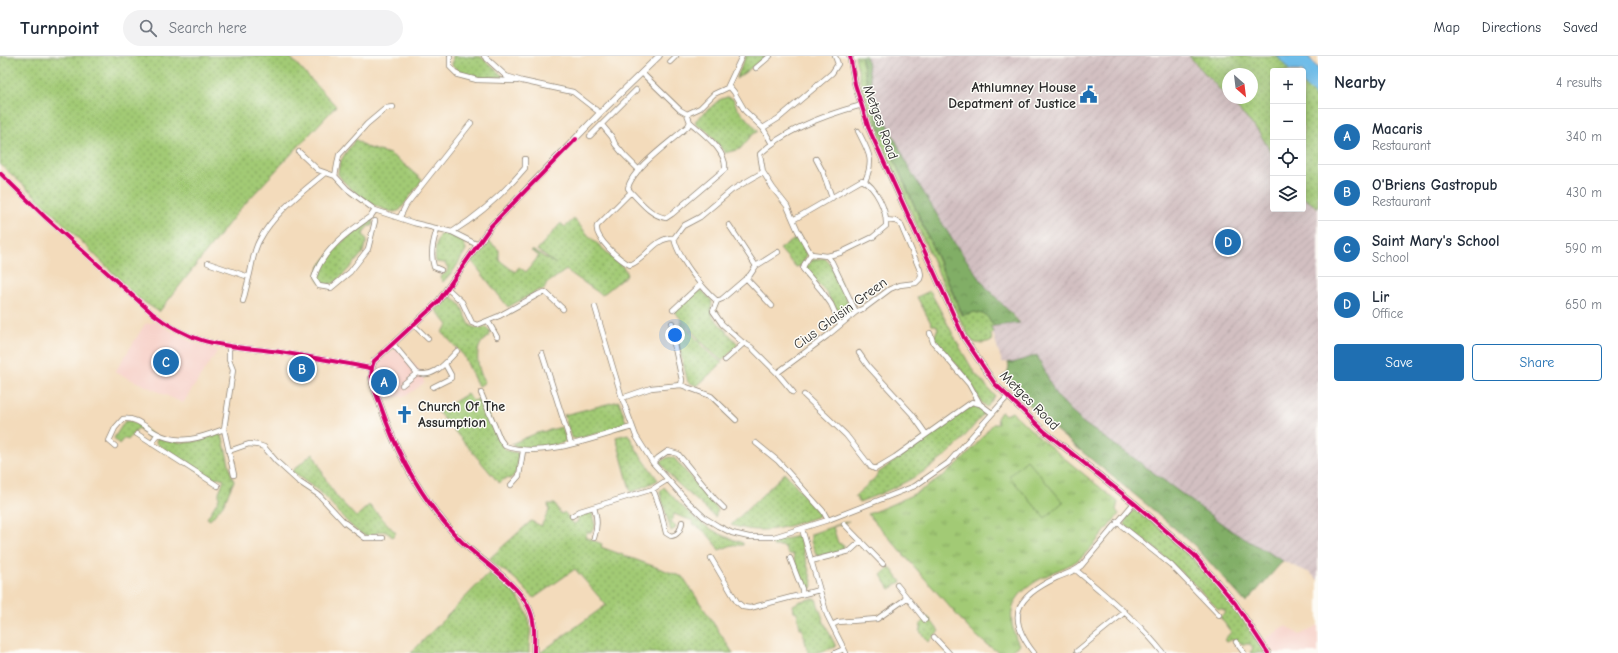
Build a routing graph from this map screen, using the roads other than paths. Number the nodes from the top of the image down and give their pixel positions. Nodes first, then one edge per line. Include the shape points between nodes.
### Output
1 (450, 56) edge
2 (484, 56) edge
3 (659, 56) edge
4 (676, 56) edge
5 (742, 56) edge
6 (770, 56) edge
7 (835, 56) edge
8 (850, 56) edge
9 (670, 62) dead end
10 (756, 68) dead end
11 (642, 72) junction
12 (522, 81) junction
13 (729, 86) junction
14 (636, 90) dead end
15 (862, 105) junction
16 (393, 107) dead end
17 (600, 113) junction
18 (687, 114) junction
19 (690, 122) junction
20 (470, 123) dead end
21 (602, 125) junction
22 (763, 128) junction
23 (858, 130) dead end
24 (590, 136) dead end
25 (772, 144) junction
26 (299, 152) dead end
27 (525, 159) dead end
28 (816, 159) dead end
29 (639, 170) junction
30 (763, 172) junction
31 (0, 173) edge
32 (325, 173) junction
33 (335, 176) junction
34 (865, 181) junction
35 (631, 192) junction
36 (832, 198) junction
37 (375, 210) junction
38 (400, 217) junction
39 (793, 220) junction
40 (886, 220) junction
41 (376, 221) dead end
42 (729, 225) dead end
43 (437, 229) junction
44 (452, 232) junction
45 (674, 238) junction
46 (478, 245) junction
47 (778, 252) dead end
48 (811, 254) junction
49 (827, 256) junction
50 (208, 263) dead end
51 (756, 266) junction
52 (441, 270) dead end
53 (249, 277) junction
54 (746, 278) junction
55 (701, 284) junction
56 (448, 289) junction
57 (243, 301) dead end
58 (717, 301) junction
59 (772, 306) dead end
60 (595, 307) dead end
61 (563, 309) dead end
62 (673, 310) dead end
63 (856, 312) junction
64 (488, 321) junction
65 (672, 323) dead end
66 (840, 324) junction
67 (414, 325) junction
68 (930, 333) dead end
69 (497, 337) dead end
70 (428, 339) dead end
71 (393, 344) junction
72 (744, 344) junction
73 (229, 347) junction
74 (457, 351) dead end
75 (542, 353) dead end
76 (859, 354) dead end
77 (725, 360) dead end
78 (445, 364) junction
79 (370, 368) junction
80 (417, 373) junction
81 (777, 373) junction
82 (402, 385) dead end
83 (681, 385) junction
84 (432, 388) dead end
85 (793, 392) dead end
86 (481, 393) dead end
87 (804, 395) dead end
88 (1008, 396) junction
89 (622, 398) junction
90 (980, 404) junction
91 (992, 413) junction
92 (736, 420) dead end
93 (632, 427) junction
94 (224, 429) junction
95 (137, 434) dead end
96 (157, 434) junction
97 (926, 434) junction
98 (756, 443) dead end
99 (152, 444) junction
100 (571, 444) junction
101 (115, 446) dead end
102 (229, 451) junction
103 (523, 451) junction
104 (653, 463) junction
105 (234, 475) dead end
106 (667, 480) junction
107 (511, 485) dead end
108 (218, 486) dead end
109 (653, 489) junction
110 (1134, 503) junction
111 (594, 507) junction
112 (724, 508) dead end
113 (572, 516) dead end
114 (828, 520) junction
115 (682, 522) dead end
116 (1117, 522) junction
117 (844, 524) dead end
118 (802, 529) junction
119 (382, 538) dead end
120 (594, 538) dead end
121 (861, 541) junction
122 (711, 558) dead end
123 (790, 558) dead end
124 (811, 562) junction
125 (883, 564) dead end
126 (1076, 570) junction
127 (897, 585) dead end
128 (819, 590) junction
129 (802, 594) junction
130 (907, 598) junction
131 (1125, 612) junction
132 (1219, 615) dead end
133 (925, 620) dead end
134 (832, 625) junction
135 (934, 637) dead end
136 (1236, 642) dead end
137 (845, 651) edge
138 (1077, 651) dead end
139 (534, 653) edge
140 (835, 653) edge
141 (949, 653) edge
142 (1034, 653) edge
143 (1163, 653) edge
144 (1244, 653) edge
145 (1268, 653) edge

1 - 12 street via 450,67 458,75 477,80
2 - 12 street via 506,76
3 - 11 street
4 - 9 street
5 - 13 street
6 - 10 street
7 - 22 street via 838,64 832,73 779,118
8 - 15 street, Metges Road
11 - 17 street
11 - 18 street
12 - 17 street via 573,92
13 - 18 street via 714,94 700,108
13 - 22 street via 745,111
14 - 21 street
15 - 25 street via 829,115
15 - 88 street, Metges Road via 869,129 964,338 995,384
16 - 33 street via 386,108 367,124 339,155
17 - 46 street via 491,226
18 - 19 street
19 - 29 street
19 - 35 street via 705,134 722,154 726,162 725,169 666,218 654,215
20 - 38 street via 406,205
21 - 24 street
21 - 29 street via 624,155
22 - 25 street
23 - 34 street via 871,165
25 - 30 street via 760,154
26 - 32 street via 318,170
27 - 44 street via 525,168 509,187 490,206
28 - 36 street
29 - 35 street via 628,188
30 - 39 street via 787,206
30 - 45 street via 732,190 700,217 682,226
31 - 73 street via 45,217 166,324 192,338
32 - 33 street
32 - 53 street via 269,225 258,242
33 - 37 street via 346,189
34 - 36 street via 862,180
34 - 40 street via 876,193
35 - 45 street via 597,226 598,236 621,260 630,265 636,264 660,241
36 - 39 street
37 - 38 street
37 - 41 street via 371,216 330,248 317,268 314,278 319,286 331,288 350,272 368,249
38 - 43 street
39 - 48 street
40 - 49 street via 883,230 873,237 840,253
40 - 63 street, Cius Glaisin Green via 900,223 920,270 920,280 890,289
42 - 51 street
43 - 44 street
43 - 52 street via 432,245 432,260 434,267
44 - 46 street
45 - 55 street
46 - 56 street
47 - 51 street
48 - 49 street
48 - 66 street via 803,269 831,304
49 - 63 street
50 - 53 street
51 - 54 street
53 - 57 street
54 - 58 street
54 - 59 street
55 - 58 street
55 - 62 street
56 - 64 street via 462,302 472,323 477,325
56 - 67 street
58 - 72 street via 714,311 717,318
60 - 89 street
61 - 64 street via 545,292
63 - 66 street, Cius Glaisin Green
64 - 69 street
65 - 83 street
66 - 81 street, Cius Glaisin Green
67 - 70 street
67 - 71 street
68 - 90 street via 933,342 969,384
71 - 79 street
71 - 80 street
72 - 77 street
72 - 81 street via 751,347
73 - 79 street via 320,358
73 - 94 street via 229,360 233,370
74 - 78 street
75 - 100 street
76 - 97 street via 912,414
78 - 80 street via 430,375
78 - 84 street via 451,378
79 - 139 street via 391,434 420,490 461,540 518,591 528,606 535,630
80 - 82 street
81 - 85 street
83 - 89 street via 651,388
83 - 92 street via 711,396
86 - 103 street via 505,446
87 - 97 street via 846,435 875,469
88 - 91 street
88 - 110 street, Metges Road via 1044,431
89 - 93 street
90 - 91 street
90 - 97 street via 972,402
91 - 114 street via 948,463 915,486
93 - 100 street
93 - 104 street
94 - 96 street via 187,441
94 - 102 street
95 - 99 street
96 - 99 street
96 - 101 street via 131,418 123,419 115,428 110,441
98 - 114 street via 778,461 823,511
99 - 108 street
100 - 103 street
102 - 105 street
102 - 119 street via 249,444 264,447 298,481 319,495 345,523 365,538
103 - 107 street via 519,476
104 - 106 street
104 - 112 street via 668,451 678,454
106 - 109 street
106 - 118 street via 701,515 732,533 768,538
109 - 111 street
109 - 115 street via 666,533 671,536 679,532
110 - 116 street
110 - 145 street, Metges Road via 1194,555 1235,603
111 - 113 street
111 - 120 street via 598,522
114 - 118 street
116 - 126 street
116 - 132 street via 1171,565
117 - 121 street
118 - 124 street
121 - 124 street via 850,551
121 - 125 street
122 - 129 street via 743,608
123 - 129 street
124 - 128 street
126 - 131 street
126 - 142 street via 1035,590 1021,604 1017,616 1019,628
127 - 130 street
128 - 129 street
128 - 134 street
130 - 133 street
130 - 134 street via 877,619 838,622
131 - 138 street
131 - 143 street
134 - 137 street
135 - 141 street
136 - 144 street
137 - 140 street

